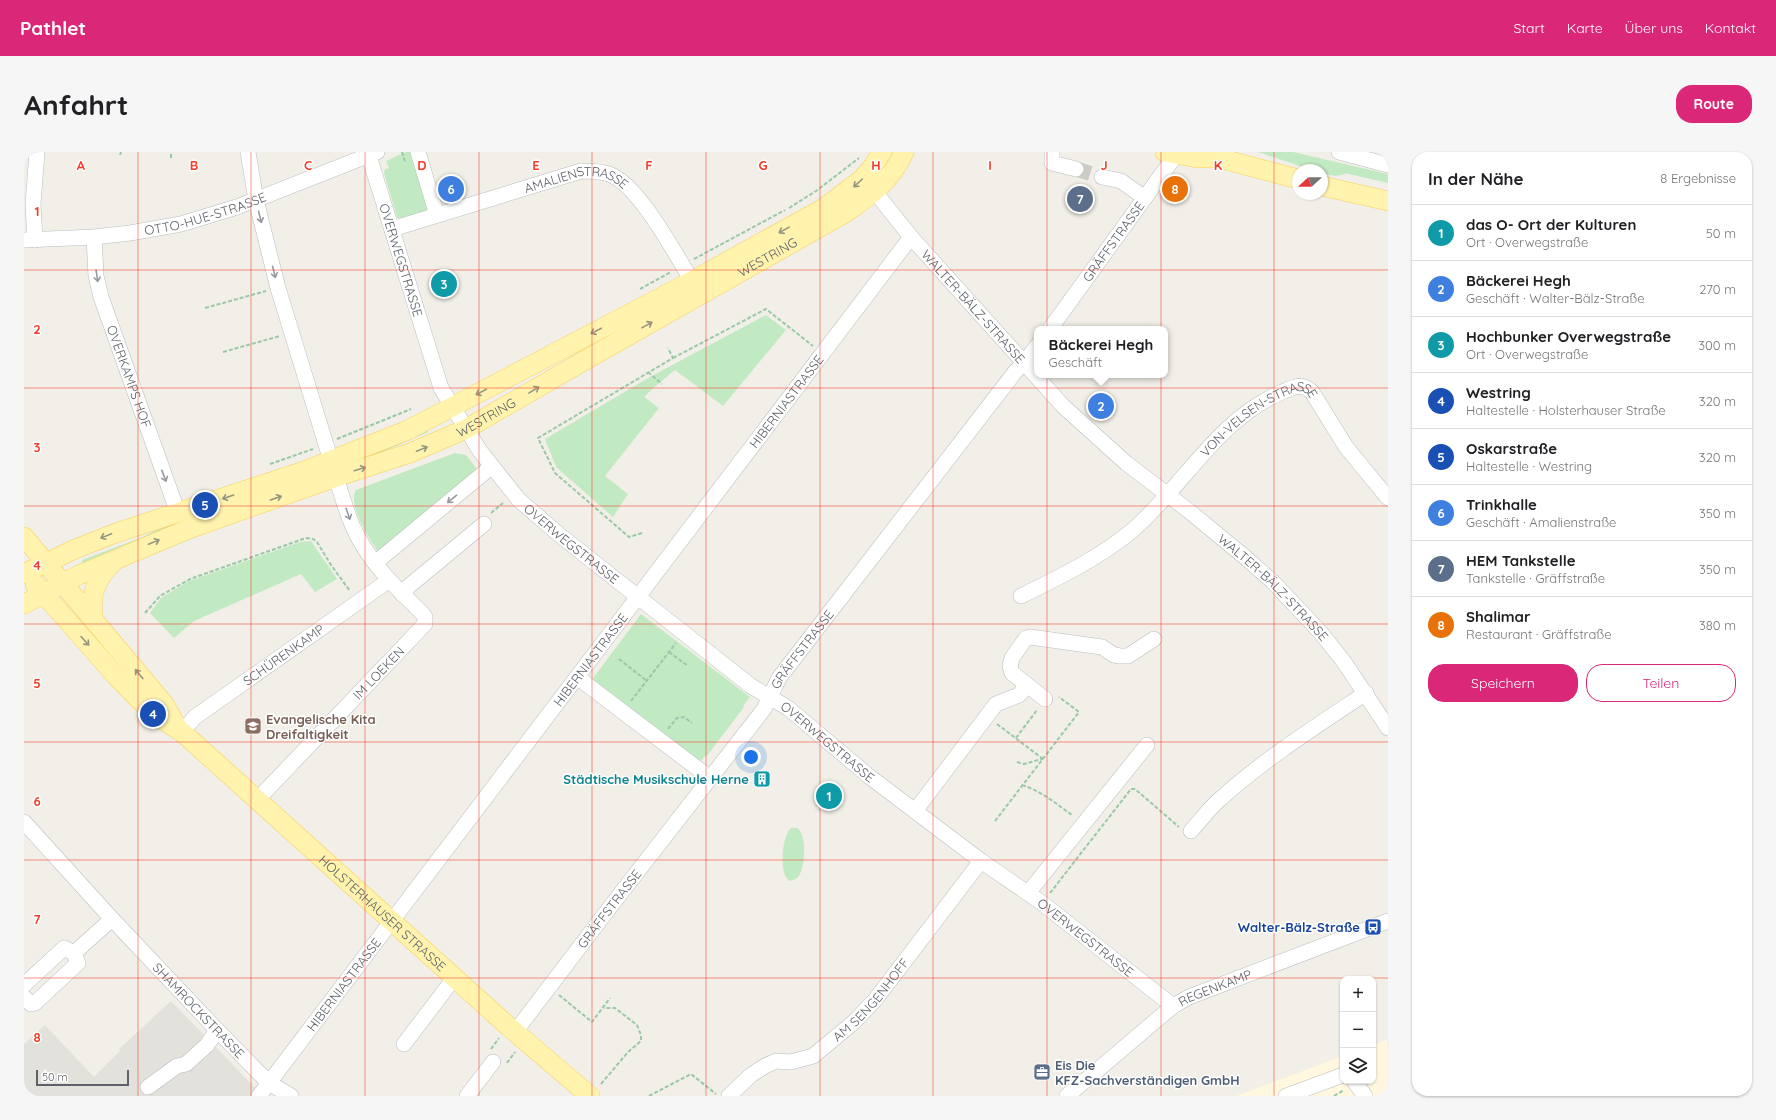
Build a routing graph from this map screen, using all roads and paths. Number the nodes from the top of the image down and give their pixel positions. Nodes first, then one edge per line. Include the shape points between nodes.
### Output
1 (37, 152) edge
2 (121, 152) edge
3 (171, 152) edge
4 (248, 152) edge
5 (402, 152) edge
6 (418, 152) edge
7 (882, 152) edge
8 (904, 152) edge
9 (1052, 152) edge
10 (1339, 152) edge
11 (1171, 153) edge
12 (374, 154) edge
13 (120, 155) dead end
14 (1216, 155) edge
15 (861, 156) dead end
16 (170, 158) dead end
17 (405, 162) dead end
18 (1388, 165) edge
19 (1076, 169) tunnel mouth
20 (1102, 176) tunnel mouth
21 (1292, 177) edge
22 (1328, 187) edge
23 (875, 192) junction
24 (1145, 198) junction
25 (256, 200) junction
26 (1388, 201) edge
27 (437, 215) junction
28 (392, 229) junction
29 (94, 237) junction
30 (911, 237) junction
31 (30, 240) edge
32 (687, 273) junction
33 (278, 288) junction
34 (635, 292) dead end
35 (205, 308) dead end
36 (1052, 326) edge
37 (291, 333) junction
38 (668, 348) dead end
39 (1034, 350) edge
40 (223, 352) dead end
41 (823, 353) junction
42 (673, 358) junction
43 (1024, 364) junction
44 (648, 372) junction
45 (1034, 374) edge
46 (1037, 378) edge
47 (662, 384) dead end
48 (452, 407) junction
49 (415, 408) dead end
50 (466, 429) junction
51 (331, 461) junction
52 (267, 466) dead end
53 (491, 467) junction
54 (513, 494) junction
55 (1168, 495) junction
56 (1388, 498) edge
57 (178, 513) junction
58 (484, 524) joint
59 (642, 532) dead end
60 (24, 537) edge
61 (118, 557) junction
62 (45, 563) junction
63 (375, 563) junction
64 (25, 573) edge
65 (388, 581) junction
66 (62, 583) junction
67 (43, 593) junction
68 (402, 594) junction
69 (638, 596) junction
70 (1021, 596) dead end
71 (358, 602) junction
72 (24, 604) edge
73 (145, 613) dead end
74 (93, 618) junction
75 (684, 633) junction
76 (1154, 639) dead end
77 (669, 652) junction
78 (619, 659) dead end
79 (688, 666) dead end
80 (577, 677) junction
81 (647, 681) junction
82 (1027, 685) junction
83 (1366, 693) junction
84 (770, 698) junction
85 (1045, 699) junction
86 (623, 712) junction
87 (987, 716) junction
88 (692, 723) dead end
89 (1388, 728) edge
90 (179, 730) junction
91 (1016, 738) junction
92 (660, 740) junction
93 (1147, 744) dead end
94 (1043, 759) junction
95 (1017, 762) dead end
96 (710, 778) junction
97 (1022, 785) junction
98 (257, 800) junction
99 (915, 811) junction
100 (995, 821) dead end
101 (24, 822) edge
102 (1084, 824) junction
103 (1192, 831) joint
104 (981, 862) junction
105 (1028, 893) junction
106 (1042, 903) junction
107 (112, 919) junction
108 (392, 921) junction
109 (1388, 921) edge
110 (74, 953) junction
111 (455, 977) junction
112 (24, 985) edge
113 (549, 987) junction
114 (24, 997) edge
115 (610, 998) dead end
116 (1174, 1006) junction
117 (604, 1008) junction
118 (217, 1030) junction
119 (515, 1032) junction
120 (404, 1044) dead end
121 (493, 1062) dead end
122 (1340, 1076) edge
123 (269, 1083) junction
124 (1356, 1084) edge
125 (148, 1087) dead end
126 (585, 1091) edge
127 (259, 1096) edge
128 (291, 1096) edge
129 (467, 1096) edge
130 (650, 1096) edge
131 (719, 1096) edge
132 (729, 1096) edge
133 (1067, 1096) edge
134 (1286, 1096) edge
135 (1365, 1096) edge

1 - 31 street
2 - 13 path
3 - 16 path
4 - 25 street
5 - 17 path
6 - 27 street
7 -> 32 main road, WESTRING via 862,179 824,208
8 - 23 main road, WESTRING via 887,181
9 - 19 street via 1052,163
10 - 18 street
11 - 14 main road via 1197,158
11 - 24 street, GRÄFFSTRASSE via 1171,162
12 - 25 street, OTTO-HUE-STRASSE
12 - 28 street, OVERWEGSTRASSE
14 - 21 main road
15 - 32 path via 816,191
20 - 24 street via 1120,181
22 - 26 main road
23 - 30 street, WALTER-BÄLZ-STRASSE
50 -> 23 main road, WESTRING via 816,231
24 - 36 street, GRÄFFSTRASSE
25 - 29 street, OTTO-HUE-STRASSE via 181,224 130,234
25 -> 33 street
27 - 28 street, AMALIENSTRASSE
27 - 32 street, AMALIENSTRASSE via 581,171 608,173 630,188 646,207
28 - 48 street, OVERWEGSTRASSE via 441,388
29 - 31 street, OTTO-HUE-STRASSE
29 -> 57 street, OVERKAMPS HOF via 96,276 101,297
30 - 41 street, HIBERNIASTRASSE
30 - 43 street, WALTER-BÄLZ-STRASSE
32 - 34 path
32 -> 48 main road, WESTRING
33 - 35 path
33 - 37 street
37 - 40 path
37 - 51 street
38 - 42 path
39 - 43 street, GRÄFFSTRASSE
41 - 42 path via 766,309
41 - 69 street, HIBERNIASTRASSE
42 - 44 path
43 - 45 street, WALTER-BÄLZ-STRASSE
43 - 84 street, GRÄFFSTRASSE via 1015,372 779,678
44 - 47 path
44 - 59 path via 612,396 538,438 555,473 629,537
46 - 55 street, WALTER-BÄLZ-STRASSE via 1091,433
48 - 50 street, OVERWEGSTRASSE
48 - 51 main road, WESTRING via 383,441
49 - 51 path
51 -> 50 main road, WESTRING via 410,453
50 - 53 street, OVERWEGSTRASSE
51 - 52 path
51 -> 57 main road, WESTRING
61 -> 51 main road, WESTRING via 186,530
51 -> 63 street via 353,527
53 - 54 street, OVERWEGSTRASSE
53 -> 63 street
54 - 58 path via 483,519
54 - 69 street, OVERWEGSTRASSE via 557,533
55 - 56 street, VON-VELSEN-STRASSE via 1190,466 1230,425 1274,395 1298,385 1306,386 1312,392 1346,447
55 - 70 street via 1133,530 1118,541 1078,566
55 - 83 street, WALTER-BÄLZ-STRASSE via 1273,582 1321,633
57 -> 62 main road, WESTRING via 116,533
58 - 68 street
60 - 62 main road, HOLSTERHAUSER STRASSE
61 - 66 main road, WESTRING
61 - 74 main road via 103,571 96,584 92,604
62 - 64 main road, WESTRING
62 - 66 main road, HOLSTERHAUSER STRASSE
63 - 65 street
64 - 67 main road, HOLSTERHAUSER STRASSE
65 - 68 street
65 - 71 street, SCHÜRENKAMP
66 - 67 main road, WESTRING
66 - 74 main road, HOLSTERHAUSER STRASSE
67 - 72 main road, WESTRING
67 -> 90 main road, HOLSTERHAUSER STRASSE via 153,714
68 - 98 street, IM LOEKEN via 422,613 426,621 423,628
69 - 75 street, OVERWEGSTRASSE
69 - 80 street, HIBERNIASTRASSE
71 - 73 path via 317,542 306,538 190,579 160,596
71 - 90 street, SCHÜRENKAMP
90 -> 74 main road, HOLSTERHAUSER STRASSE via 164,704
75 - 77 path
75 - 84 street, OVERWEGSTRASSE
76 - 82 street via 1128,656 1120,656 1102,647 1026,638 1012,658 1010,666 1012,673
77 - 79 path
77 - 81 path
78 - 81 path
80 - 86 street
80 - 108 street, HIBERNIASTRASSE
81 - 86 path
82 - 85 street
82 - 87 street via 1019,695 996,704
83 - 89 street, WALTER-BÄLZ-STRASSE
83 - 103 street via 1250,774 1217,802
84 - 96 street, GRÄFFSTRASSE
84 - 99 street, OVERWEGSTRASSE via 788,708
85 - 91 path
85 - 94 path via 1052,691 1079,712
86 - 92 street
87 - 91 path
87 - 99 street
88 - 92 path via 684,717 677,718
90 - 98 main road, HOLSTERHAUSER STRASSE
91 - 94 path
92 - 96 street
93 - 102 street
94 - 95 path via 1024,764
94 - 97 path
96 - 113 street, GRÄFFSTRASSE
97 - 100 path
97 - 102 path via 1048,798
98 - 108 main road, HOLSTERHAUSER STRASSE
99 - 104 street, OVERWEGSTRASSE
101 - 107 street, SHAMROCKSTRASSE
102 - 105 street
103 - 106 path via 1174,824 1136,789 1131,789
104 - 105 street, OVERWEGSTRASSE
104 - 132 street, AM SENGENHOFF via 875,1000 854,1022 812,1056 791,1062 776,1061 765,1066 750,1075
105 - 106 street, OVERWEGSTRASSE
106 - 116 street, OVERWEGSTRASSE
107 - 110 street
107 - 118 street, SHAMROCKSTRASSE
108 - 111 main road, HOLSTERHAUSER STRASSE
108 - 123 street, HIBERNIASTRASSE
109 - 116 street, REGENKAMP via 1189,997
110 - 112 street via 64,948
110 - 114 street via 78,963 35,1003 31,1004
111 - 119 main road, HOLSTERHAUSER STRASSE
111 - 120 street
113 - 117 path via 592,1022
113 - 119 street, GRÄFFSTRASSE
115 - 117 path
116 - 133 street, REGENKAMP
117 - 126 path via 615,1008 637,1025 641,1041
118 - 123 street, SHAMROCKSTRASSE
118 - 125 street via 207,1044 186,1064 177,1066
119 - 126 main road, HOLSTERHAUSER STRASSE
121 - 129 street
122 - 134 street
123 - 127 street, HIBERNIASTRASSE
123 - 128 street, SHAMROCKSTRASSE
124 - 135 street
130 - 131 path via 691,1074

